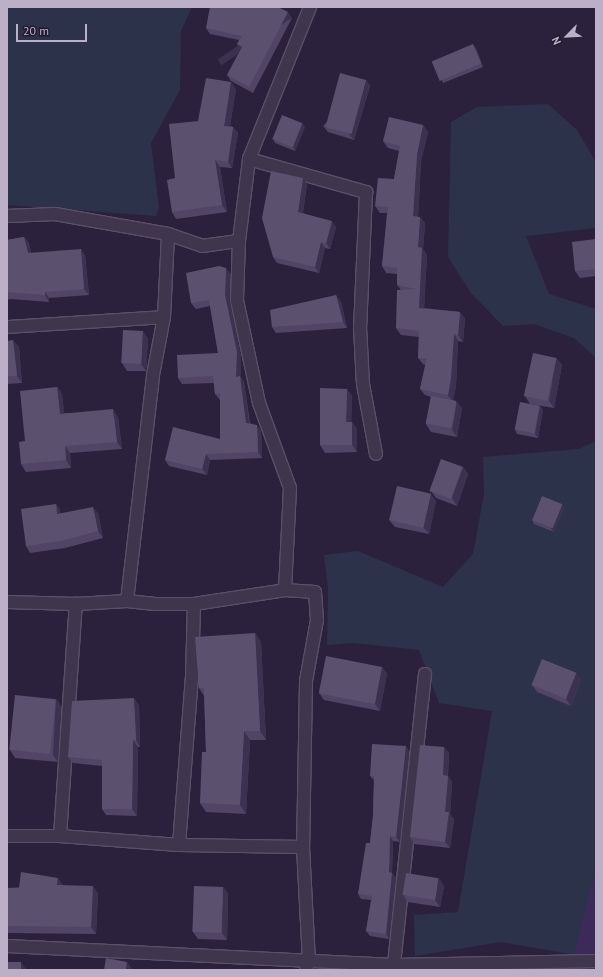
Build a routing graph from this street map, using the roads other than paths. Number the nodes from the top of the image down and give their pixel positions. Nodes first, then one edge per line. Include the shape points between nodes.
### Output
1 (310, 7) edge
2 (249, 159) junction
3 (7, 216) edge
4 (168, 234) junction
5 (239, 241) junction
6 (164, 317) junction
7 (7, 327) edge
8 (376, 454) dead end
9 (285, 590) junction
10 (127, 601) junction
11 (7, 602) edge
12 (76, 604) junction
13 (194, 604) junction
14 (424, 674) dead end
15 (7, 836) edge
16 (60, 836) junction
17 (179, 845) junction
18 (303, 847) junction
19 (7, 946) edge
20 (596, 962) edge
21 (308, 965) edge
22 (394, 965) junction

1 - 2 street
2 - 5 street
2 - 8 street via 366,192 360,327 363,384
3 - 4 street via 55,214
4 - 5 street via 202,246
4 - 6 street
5 - 9 street via 237,300 259,403 290,488
6 - 7 street
6 - 10 street via 152,375
9 - 13 street
9 - 18 street via 315,592 317,620 306,680
10 - 12 street
10 - 13 street
11 - 12 street
12 - 16 street
13 - 17 street via 192,676
14 - 22 street
15 - 16 street
16 - 17 street
17 - 18 street
18 - 21 street
19 - 21 street
20 - 22 street
21 - 22 street

